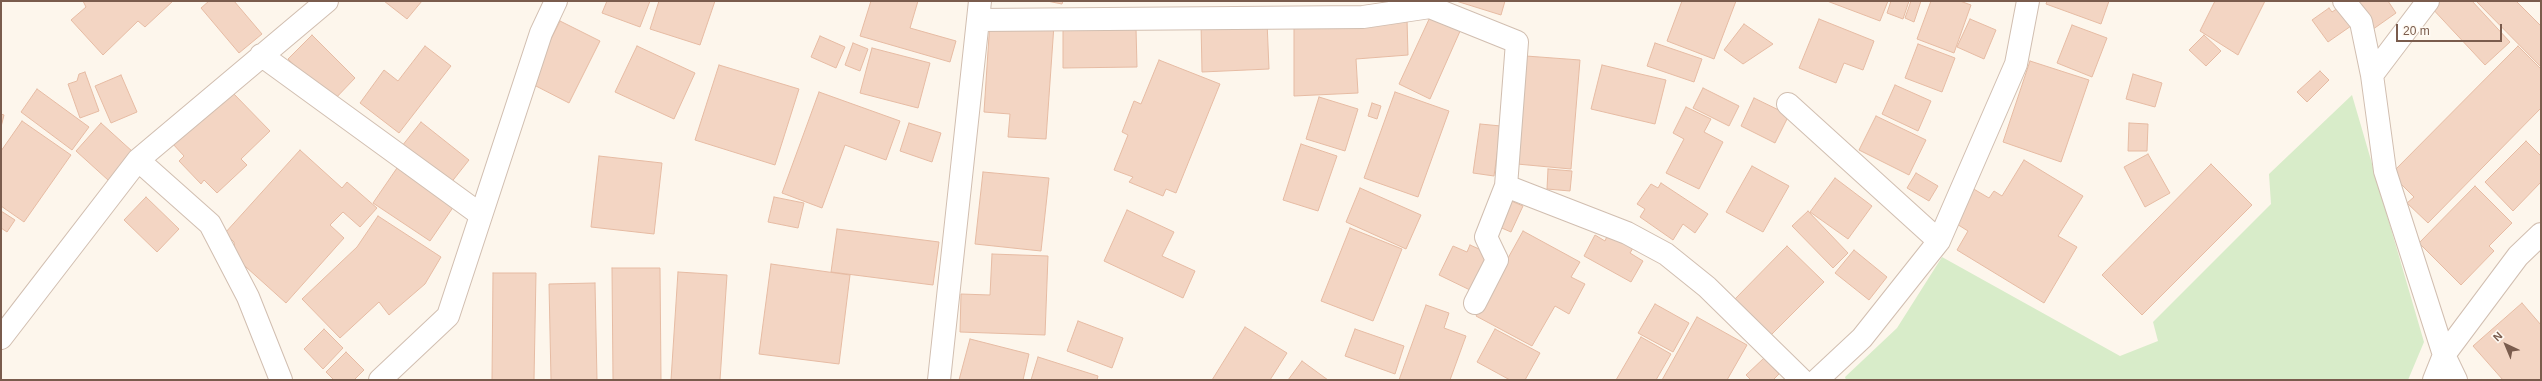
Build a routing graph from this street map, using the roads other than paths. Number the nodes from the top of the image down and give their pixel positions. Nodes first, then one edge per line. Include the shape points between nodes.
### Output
1 (327, 1) edge
2 (556, 1) edge
3 (2028, 1) edge
4 (2344, 1) edge
5 (2428, 1) edge
6 (1431, 4) edge
7 (979, 10) edge
8 (261, 54) junction
9 (2372, 75) junction
10 (1788, 104) dead end
11 (138, 160) junction
12 (1506, 186) junction
13 (482, 215) junction
14 (2541, 234) edge
15 (1939, 241) junction
16 (1474, 303) dead end
17 (1, 338) edge
18 (2444, 355) junction
19 (281, 380) edge
20 (380, 380) edge
21 (939, 380) edge
22 (1802, 380) edge
23 (1817, 380) edge
24 (2434, 380) edge
25 (2456, 380) edge

1 - 8 street
2 - 13 street via 541,33
3 - 15 street via 2016,64
4 - 9 street via 2361,22
5 - 9 street
6 - 7 street via 1363,17
6 - 12 street via 1517,42
7 - 21 street
8 - 11 street
8 - 13 street
9 - 18 street via 2385,171
10 - 15 street
11 - 17 street
11 - 19 street via 210,224 248,297
12 - 16 street via 1486,237 1497,260
12 - 22 street via 1627,233 1666,254 1707,287
13 - 20 street via 448,316
14 - 18 street via 2518,256
15 - 23 street via 1862,338
18 - 24 street
18 - 25 street

